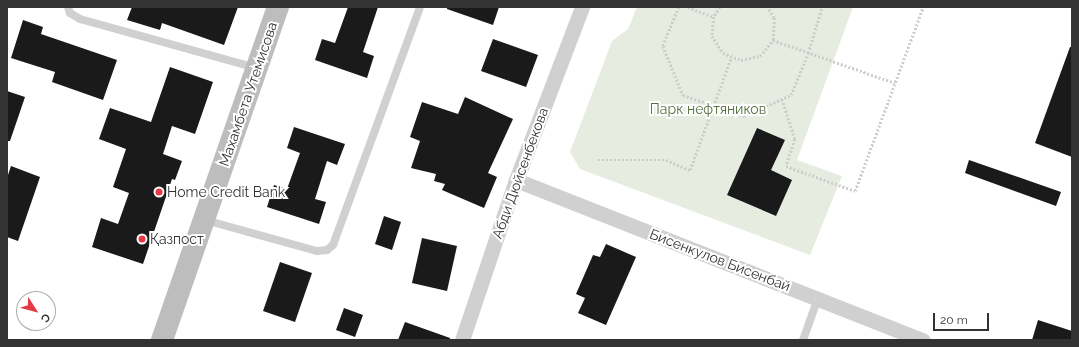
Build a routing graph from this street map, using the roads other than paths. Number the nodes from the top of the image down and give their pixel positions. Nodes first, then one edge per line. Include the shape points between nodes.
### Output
1 (68, 7) edge
2 (278, 7) edge
3 (420, 7) edge
4 (582, 7) edge
5 (257, 68) junction
6 (516, 180) junction
7 (204, 220) junction
8 (818, 298) junction
9 (162, 340) edge
10 (462, 340) edge
11 (803, 340) edge
12 (924, 340) edge

1 - 5 lane via 70,13 80,19
2 - 5 street, Махамбета Утемисова
3 - 7 lane via 333,245 327,250 317,251
4 - 6 street, Абди Дюйсенбекова
5 - 7 street, Махамбета Утемисова
6 - 8 street, Бисенкулов Бисенбай
6 - 10 street, Абди Дюйсенбекова
7 - 9 street, Махамбета Утемисова
8 - 11 lane
8 - 12 street, Бисенкулов Бисенбай

